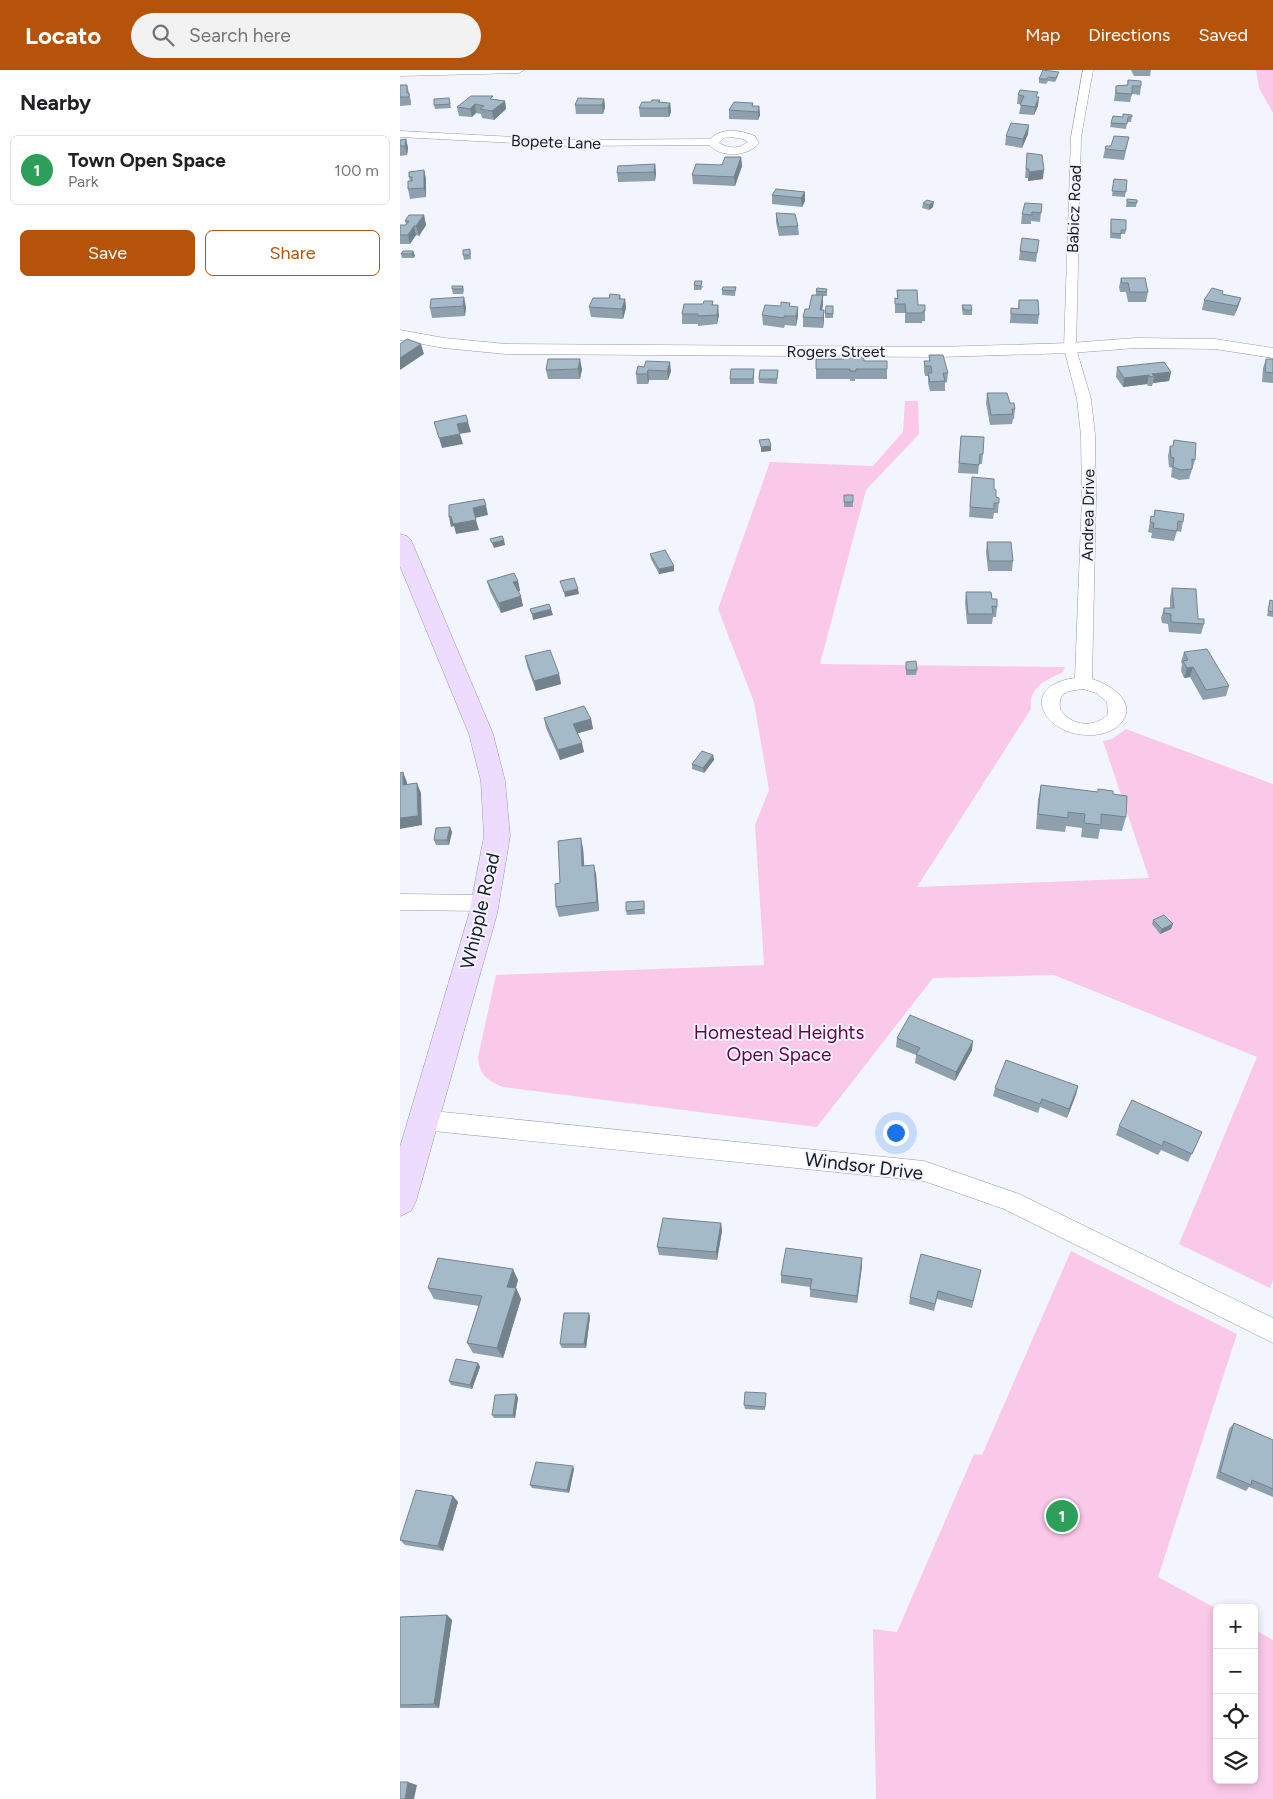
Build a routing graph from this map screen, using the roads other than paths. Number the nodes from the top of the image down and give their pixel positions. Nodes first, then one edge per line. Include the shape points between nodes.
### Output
1 (519, 70) edge
2 (1088, 70) edge
3 (400, 73) edge
4 (400, 134) edge
5 (713, 142) dead end
6 (400, 335) edge
7 (1070, 348) junction
8 (1273, 353) edge
9 (400, 540) edge
10 (1083, 683) dead end
11 (400, 902) edge
12 (485, 903) junction
13 (423, 1120) junction
14 (400, 1201) edge
15 (1273, 1331) edge

1 - 3 street
2 - 7 street, Babicz Road via 1076,137
4 - 5 street, Bopete Lane via 571,144
6 - 7 street, Rogers Street via 506,349 939,352
7 - 8 street, Rogers Street via 1136,342 1215,344
7 - 10 street, Andrea Drive via 1084,399 1088,435
9 - 12 main road, Whipple Road via 481,734 493,781 498,836
11 - 12 street
12 - 13 main road, Whipple Road
13 - 14 main road, Whipple Road
13 - 15 street, Windsor Drive via 924,1171 1011,1201

